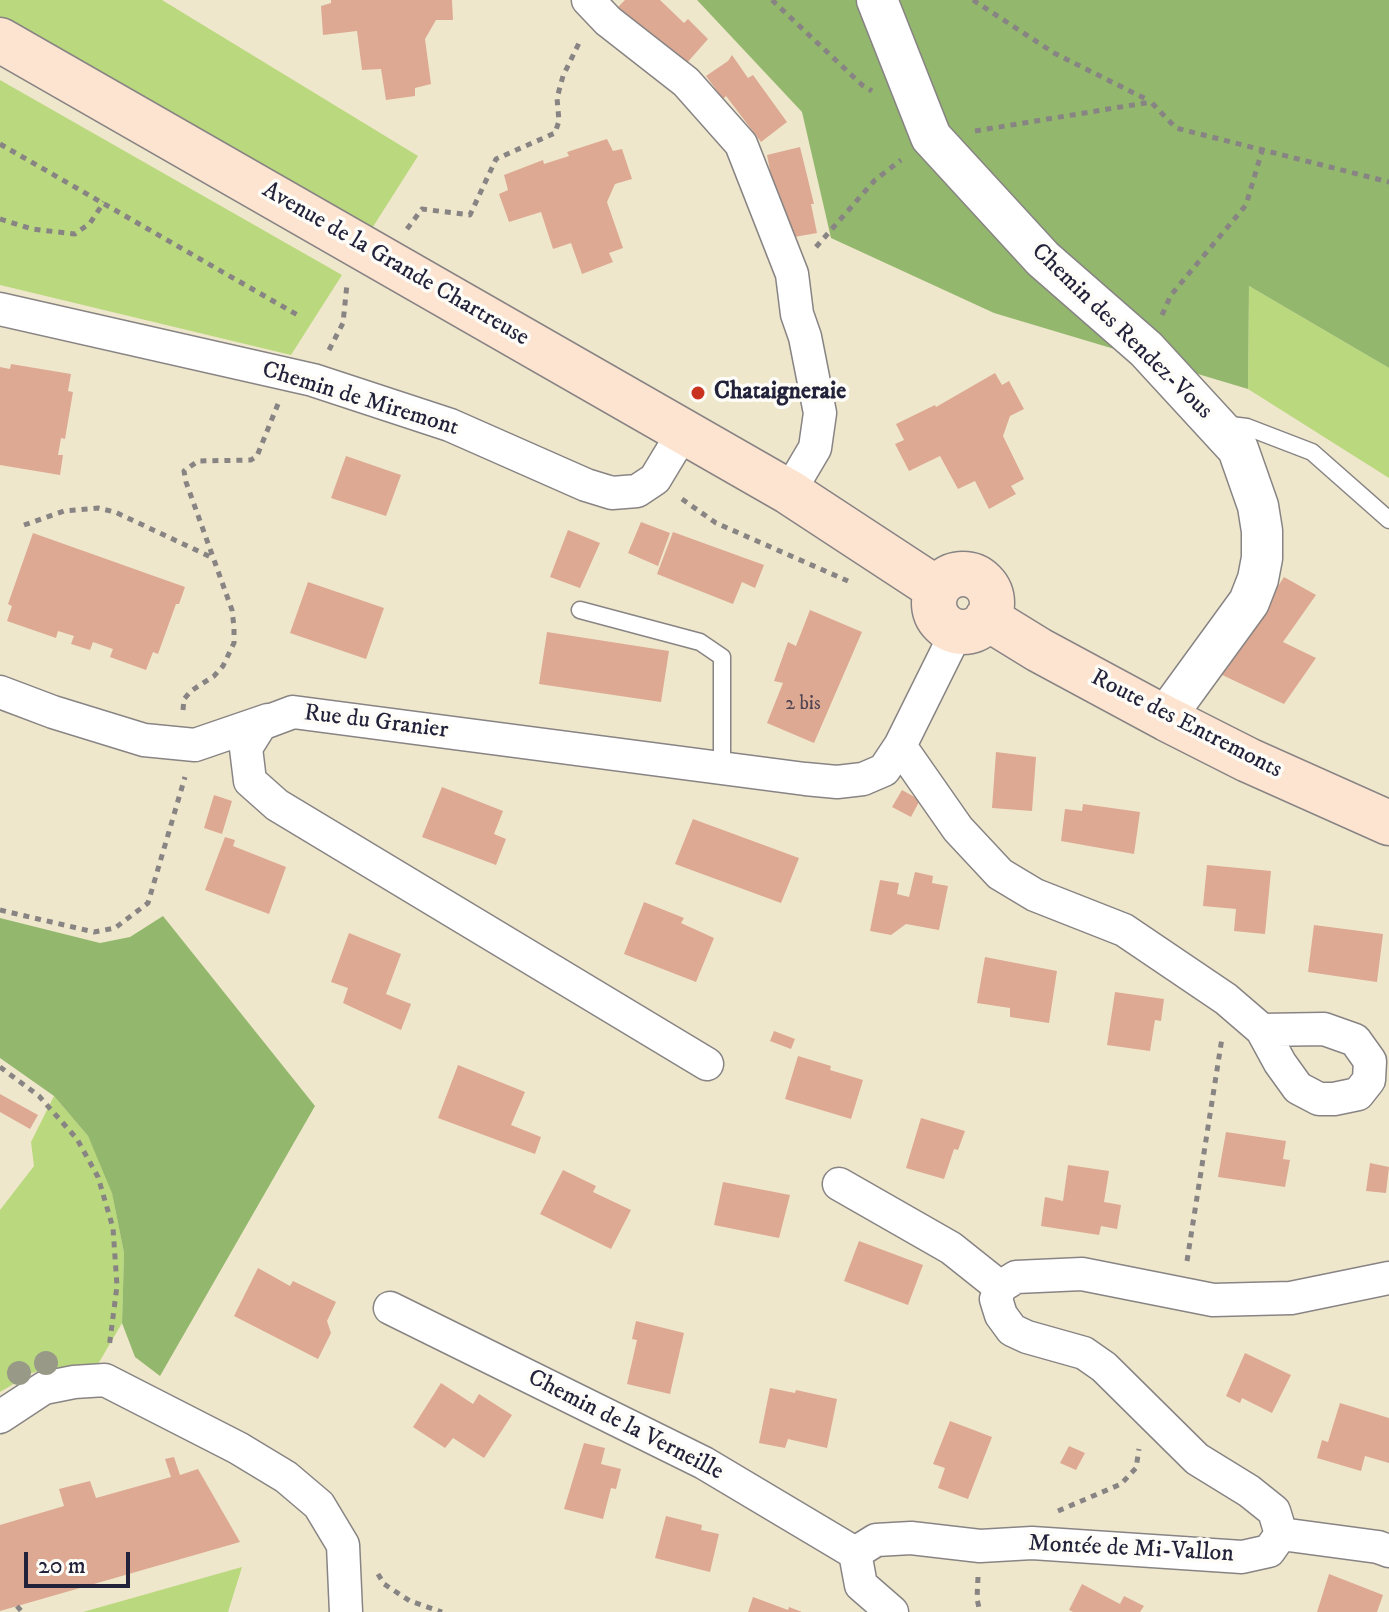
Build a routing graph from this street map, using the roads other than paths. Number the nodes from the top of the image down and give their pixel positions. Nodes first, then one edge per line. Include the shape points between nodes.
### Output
1 (877, 0) edge
2 (595, 7) edge
3 (0, 40) edge
4 (0, 309) edge
5 (1217, 423) junction
6 (684, 431) junction
7 (789, 492) junction
8 (1389, 520) edge
9 (580, 610) dead end
10 (972, 624) junction
11 (0, 692) edge
12 (293, 712) junction
13 (1167, 719) junction
14 (900, 746) junction
15 (722, 768) junction
16 (1389, 823) edge
17 (1262, 1030) dead end
18 (707, 1064) dead end
19 (839, 1184) dead end
20 (1389, 1278) edge
21 (1000, 1287) junction
22 (390, 1308) dead end
23 (0, 1417) edge
24 (1281, 1534) junction
25 (1389, 1551) edge
26 (855, 1553) junction
27 (346, 1612) edge
28 (892, 1612) edge

1 - 5 street, Chemin des Rendez-Vous via 927,127 1043,259 1146,349
2 - 7 street via 686,82 741,144 792,274 820,413 815,448
3 - 6 main road, Avenue de la Grande Chartreuse
4 - 6 street, Chemin de Miremont via 313,380 450,425 612,493 637,491 655,479
5 - 8 lane via 1247,427 1312,452
5 - 13 street, Chemin des Rendez-Vous via 1238,449 1258,506 1262,558 1249,602
6 - 7 main road, Avenue de la Grande Chartreuse
7 - 10 main road via 937,589 959,574 977,577 991,600
9 - 15 lane via 700,642 722,657
10 - 13 main road, Route des Entremonts via 1039,650
10 - 14 street, Rue du Granier
11 - 12 street via 144,740 195,745
12 - 15 street, Rue du Granier
12 - 18 street, Rue du Granier via 261,724 246,748 250,781 277,805
13 - 16 main road, Route des Entremonts
14 - 15 street, Rue du Granier via 884,770 863,779 837,782
14 - 17 street via 958,829 1000,874 1035,895 1124,930
19 - 21 street via 951,1248
20 - 21 street via 1291,1298 1213,1300 1082,1274 1016,1277
21 - 24 street via 996,1299 1012,1330 1084,1353 1104,1367 1197,1459 1274,1511
22 - 26 street, Chemin de la Verneille via 704,1463
23 - 27 street via 44,1388 105,1380 238,1448 319,1505 343,1545
24 - 25 street
24 - 26 street, Montée de Mi-Vallon via 1269,1551 1242,1557 1032,1543 980,1546 911,1538 876,1540
26 - 28 street via 861,1585

